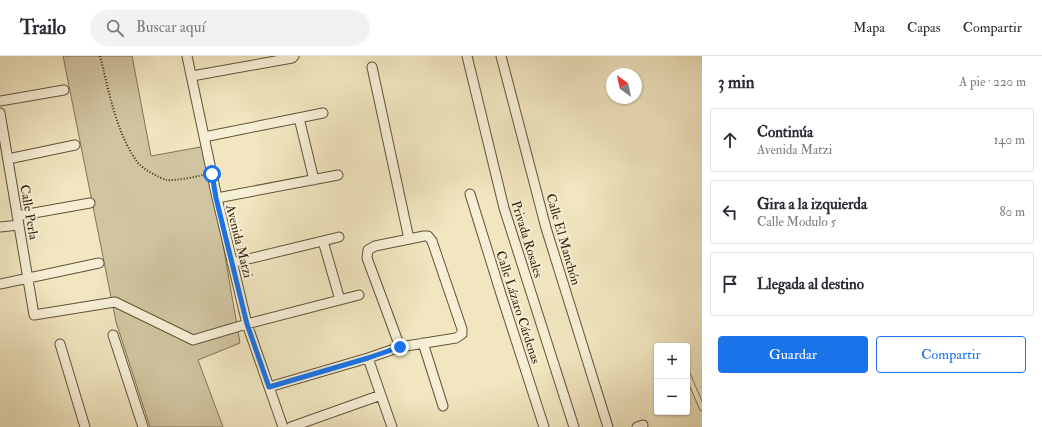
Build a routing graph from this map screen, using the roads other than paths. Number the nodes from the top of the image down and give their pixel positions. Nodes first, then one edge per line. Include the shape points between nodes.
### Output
1 (187, 56) edge
2 (294, 56) edge
3 (467, 56) edge
4 (501, 56) edge
5 (372, 67) dead end
6 (192, 76) junction
7 (64, 90) dead end
8 (0, 102) edge
9 (323, 113) dead end
10 (0, 116) edge
11 (299, 118) junction
12 (204, 137) junction
13 (75, 145) dead end
14 (8, 159) junction
15 (5, 170) edge
16 (338, 175) dead end
17 (314, 180) junction
18 (470, 194) dead end
19 (216, 198) junction
20 (90, 203) dead end
21 (18, 220) junction
22 (0, 227) edge
23 (339, 237) dead end
24 (409, 240) junction
25 (323, 241) junction
26 (99, 263) dead end
27 (232, 263) junction
28 (28, 278) junction
29 (0, 284) edge
30 (359, 295) dead end
31 (340, 300) junction
32 (247, 324) junction
33 (113, 335) dead end
34 (423, 343) junction
35 (60, 344) dead end
36 (400, 347) junction
37 (368, 358) junction
38 (690, 379) edge
39 (269, 387) junction
40 (381, 395) junction
41 (443, 406) dead end
42 (702, 408) edge
43 (85, 427) edge
44 (143, 427) edge
45 (283, 427) edge
46 (291, 427) edge
47 (392, 427) edge
48 (544, 427) edge
49 (574, 427) edge
50 (608, 427) edge

1 - 6 street, Avenida Matzi
2 - 6 street
3 - 49 street, Privada Rosales via 504,208
4 - 50 street, Calle El Manchón via 546,228
5 - 24 street
6 - 12 street, Avenida Matzi
7 - 8 street
9 - 11 street
10 - 14 street, Calle Perla
11 - 12 street
11 - 17 street
12 - 19 street, Avenida Matzi
13 - 14 street
14 - 15 street, Calle Perla
15 - 21 street, Calle Perla
16 - 17 street
17 - 19 street
18 - 48 street, Calle Lázaro Cárdenas
19 - 27 street, Avenida Matzi
20 - 21 street
21 - 22 street
21 - 28 street, Calle Perla
23 - 25 street
24 - 34 street via 428,236 432,241 462,329 462,334 456,338
24 - 36 street via 375,246 368,250 367,258
25 - 27 street
25 - 31 street
26 - 28 street
27 - 32 street, Avenida Matzi
28 - 29 street
28 - 32 street, Calle Perla via 34,315 115,302 193,340
30 - 31 street
31 - 32 street
32 - 39 street, Avenida Matzi
33 - 44 street
34 - 36 street
34 - 41 street
35 - 43 street
36 - 37 street
37 - 39 street
37 - 40 street
38 - 42 lane
39 - 45 street, Avenida Matzi
40 - 46 street
40 - 47 street

